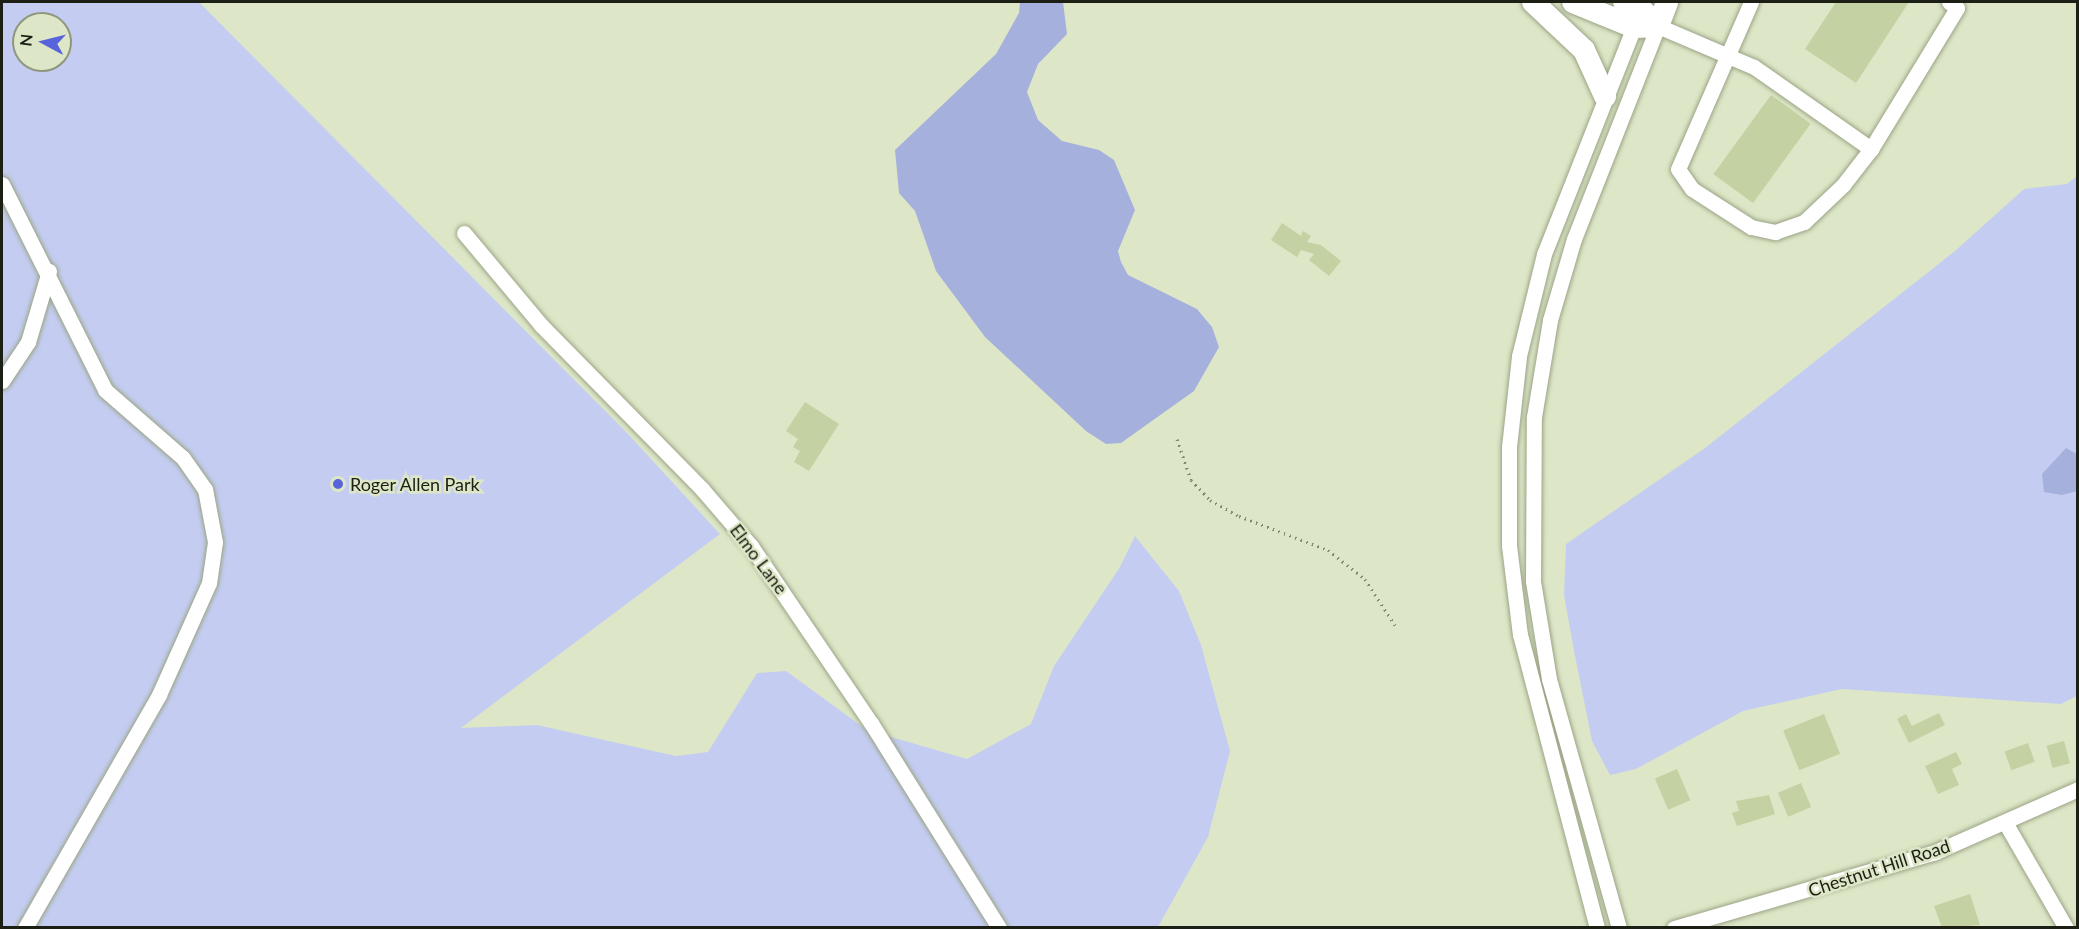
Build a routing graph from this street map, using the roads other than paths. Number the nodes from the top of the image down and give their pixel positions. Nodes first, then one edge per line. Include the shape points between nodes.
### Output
1 (1533, 2) edge
2 (1573, 2) edge
3 (1667, 2) edge
4 (1751, 2) edge
5 (1949, 2) edge
6 (1635, 10) edge
7 (1658, 26) junction
8 (1728, 55) junction
9 (1605, 96) junction
10 (1871, 149) junction
11 (2, 184) edge
12 (464, 234) dead end
13 (49, 271) junction
14 (2, 381) edge
15 (2078, 789) edge
16 (2006, 824) junction
17 (25, 927) edge
18 (999, 927) edge
19 (1597, 927) edge
20 (1619, 927) edge
21 (1674, 927) edge
22 (2066, 927) edge

1 - 9 highway via 1584,50
2 - 6 highway
3 - 7 highway
4 - 8 street
5 - 10 street via 1957,8
6 - 7 highway
6 - 9 street
7 - 8 street
7 - 20 street via 1562,276 1541,366 1530,474 1533,581 1541,640
8 - 10 street via 1773,78
8 - 10 street via 1681,158 1681,179 1692,189 1751,226 1775,232 1790,228 1843,185
9 - 19 street via 1534,285 1519,356 1508,491 1513,593 1528,679
11 - 13 street
12 - 18 street, Elmo Lane via 541,325 702,489 751,546 871,723
13 - 14 street via 28,342
13 - 17 street via 105,390 183,458 205,489 215,542 209,583 159,695
15 - 16 street, Chestnut Hill Road
16 - 21 street, Chestnut Hill Road via 1808,892
16 - 22 street

